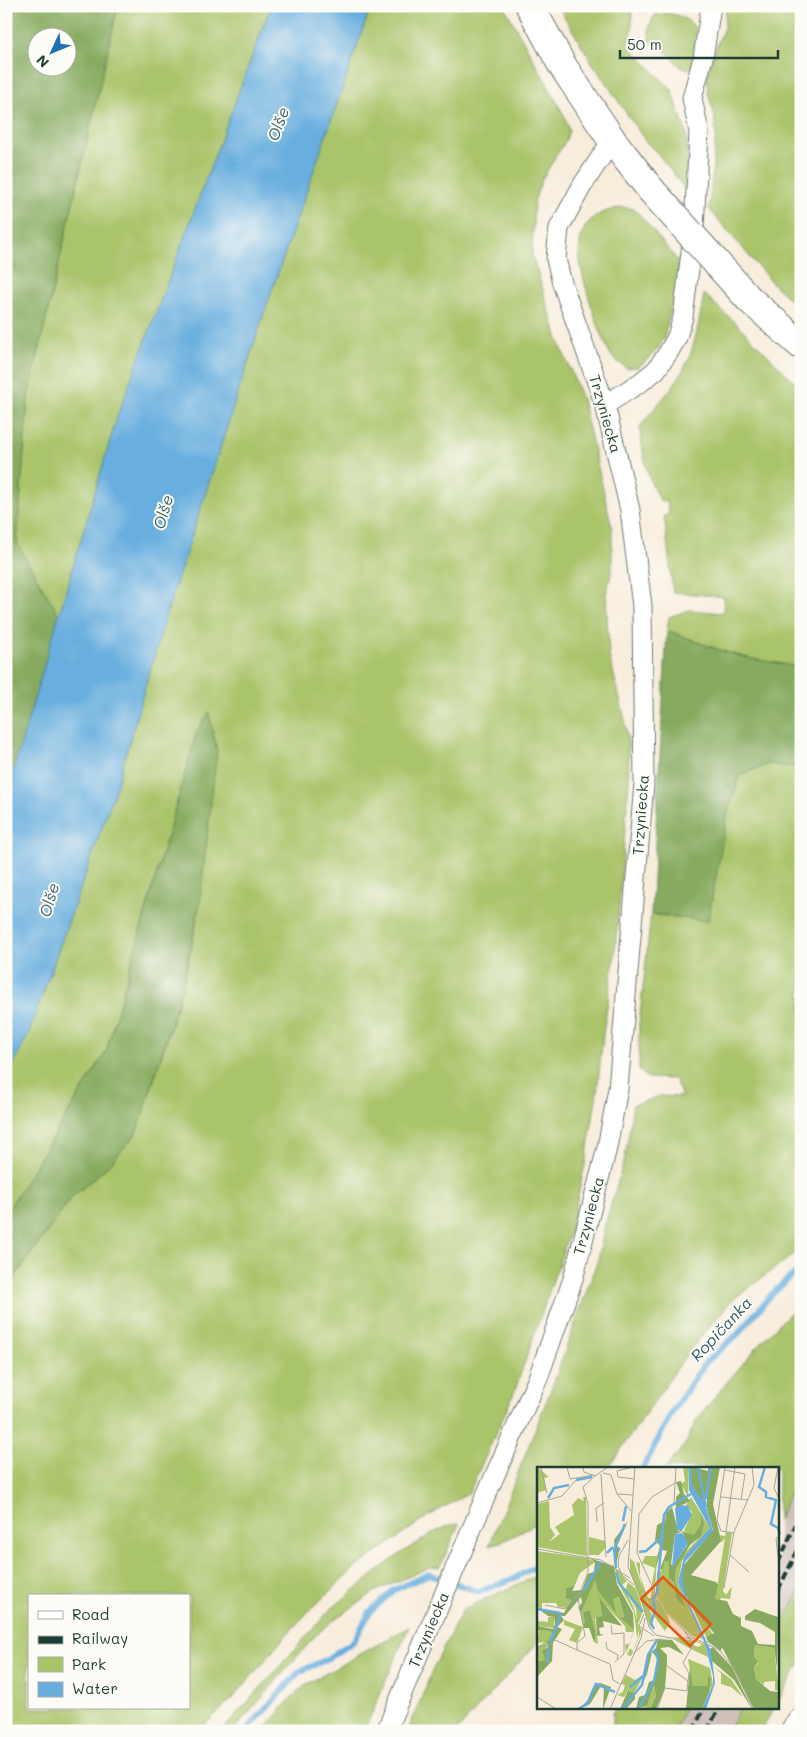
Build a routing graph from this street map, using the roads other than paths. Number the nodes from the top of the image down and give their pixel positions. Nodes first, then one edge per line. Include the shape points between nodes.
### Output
1 (530, 6) edge
2 (711, 6) edge
3 (612, 140) junction
4 (801, 346) edge
5 (605, 405) junction
6 (801, 1722) edge
7 (386, 1731) edge
8 (795, 1731) edge

1 - 3 main road via 562,65
2 - 5 street via 703,58 692,98 699,132 694,228 683,317 677,337 656,370
3 - 4 main road, bridge via 651,190 749,299
3 - 5 street, Trzyniecka via 559,228 556,259
5 - 7 street, Trzyniecka via 630,510 642,606 644,784 618,1089 608,1148 573,1279 538,1378
6 - 8 main road

